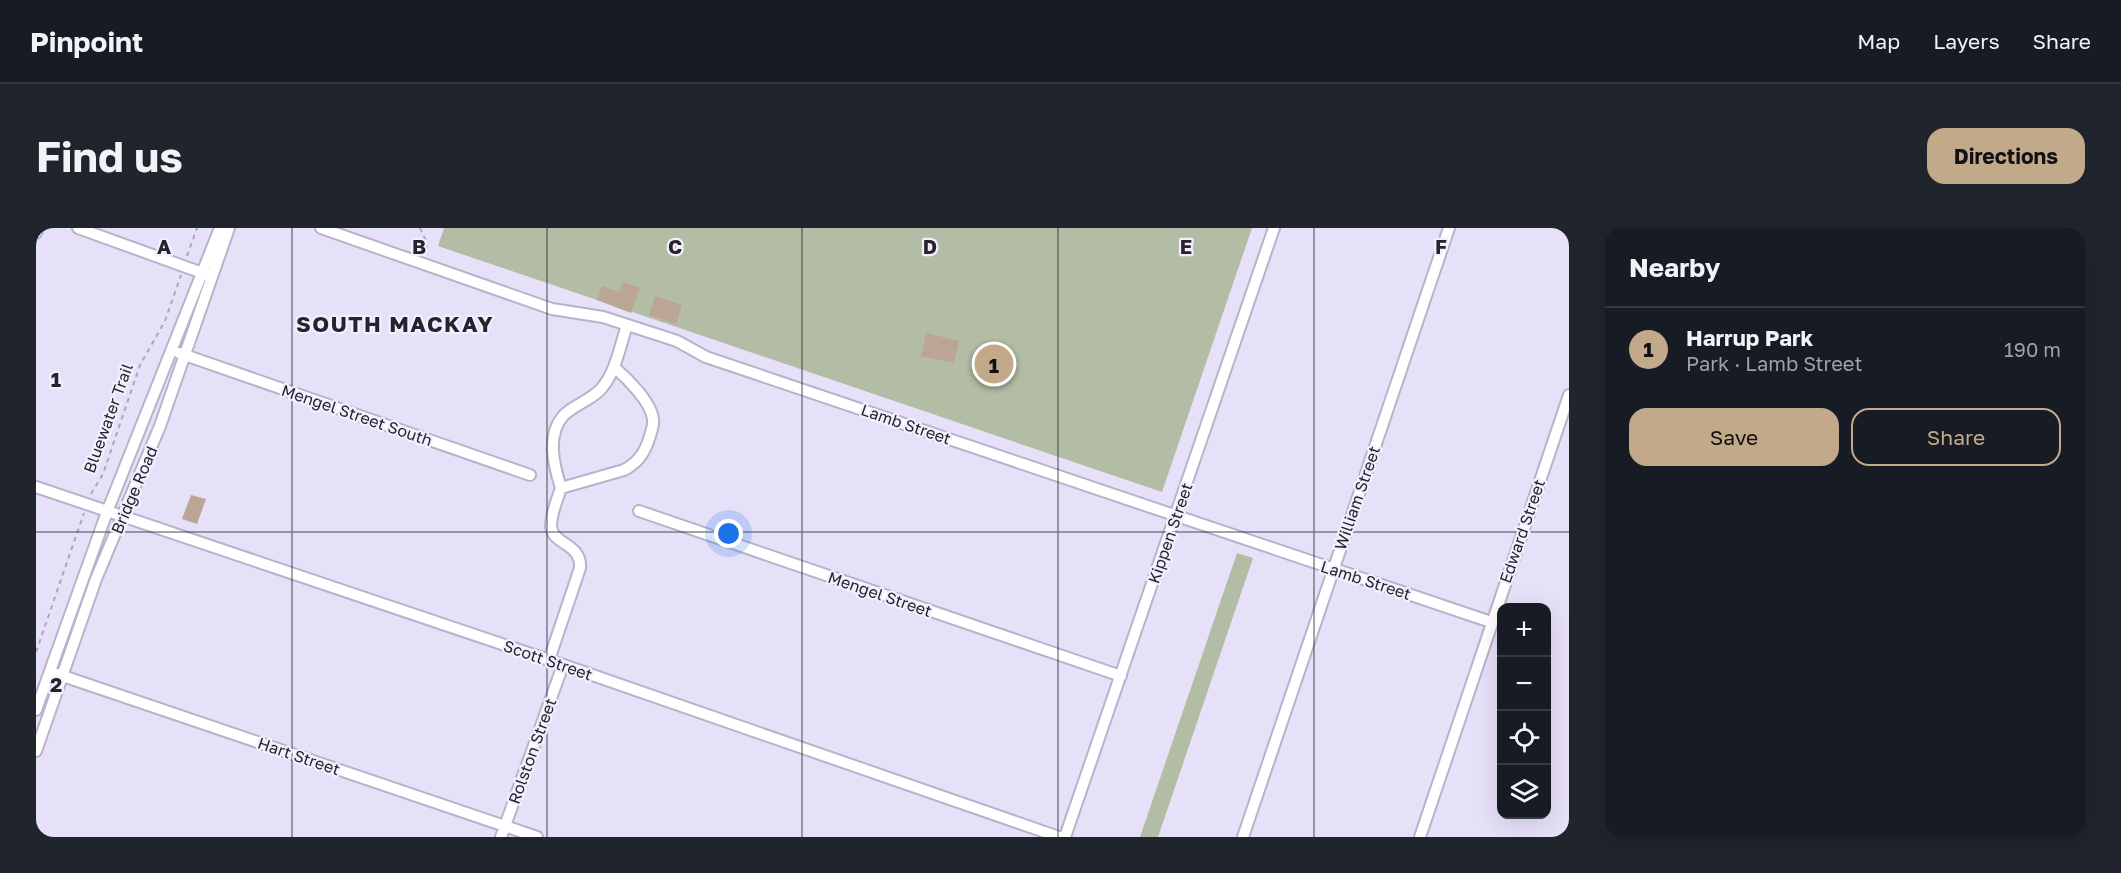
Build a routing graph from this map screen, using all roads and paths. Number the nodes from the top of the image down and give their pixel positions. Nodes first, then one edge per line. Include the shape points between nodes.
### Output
1 (38, 228) edge
2 (78, 228) edge
3 (197, 228) edge
4 (220, 228) edge
5 (229, 228) edge
6 (321, 228) edge
7 (420, 228) edge
8 (1274, 228) edge
9 (1449, 228) edge
10 (36, 233) edge
11 (184, 265) junction
12 (427, 265) junction
13 (207, 274) junction
14 (627, 325) junction
15 (171, 350) junction
16 (185, 355) junction
17 (614, 367) junction
18 (1569, 395) edge
19 (530, 475) dead end
20 (36, 487) edge
21 (561, 488) junction
22 (86, 505) junction
23 (639, 511) dead end
24 (107, 512) junction
25 (1176, 516) junction
26 (123, 518) junction
27 (1333, 569) junction
28 (1491, 622) junction
29 (36, 652) edge
30 (549, 660) junction
31 (563, 665) junction
32 (50, 671) junction
33 (62, 676) junction
34 (1121, 676) junction
35 (36, 710) edge
36 (36, 751) edge
37 (503, 832) edge
38 (537, 837) edge
39 (1059, 837) edge
40 (1065, 837) edge
41 (1243, 837) edge
42 (1420, 837) edge

1 - 10 street
2 - 11 street
3 - 11 path, Bluewater Trail
4 - 13 street, Bridge Road
5 - 13 street, Bridge Road
6 - 12 street, Lamb Street
7 - 12 path via 426,241
8 - 25 street, Kippen Street
9 - 27 street, William Street
11 - 13 street
11 - 22 path, Bluewater Trail via 165,321 140,364 103,474
12 - 14 street, Lamb Street via 552,309
13 - 15 street, Bridge Road
13 - 16 street, Bridge Road
14 - 17 street
14 - 25 street, Lamb Street via 677,341 706,357
15 - 16 street, Mengel Street South
15 - 24 street, Bridge Road
16 - 19 street, Mengel Street South
16 - 26 street, Bridge Road
17 - 21 street via 601,388 563,416 557,426 554,460
17 - 21 street via 651,410 653,426 644,453 624,470
18 - 28 street, Edward Street
20 - 22 street, Scott Street
21 - 30 street via 552,531 577,553 580,568
22 - 24 street, Scott Street
22 - 29 path, Bluewater Trail
23 - 34 street, Mengel Street
24 - 26 street, Scott Street
24 - 32 street, Bridge Road
25 - 27 street, Lamb Street
25 - 34 street, Kippen Street
26 - 30 street, Scott Street
26 - 33 street, Bridge Road via 96,579
27 - 28 street, Lamb Street
27 - 41 street, William Street
28 - 42 street, Edward Street
30 - 31 street, Scott Street
31 - 37 street, Rolston Street
31 - 39 street, Scott Street
32 - 33 street, Hart Street
32 - 35 street, Bridge Road
33 - 36 street, Bridge Road
33 - 37 street, Hart Street
34 - 40 street, Kippen Street
37 - 38 street, Hart Street

